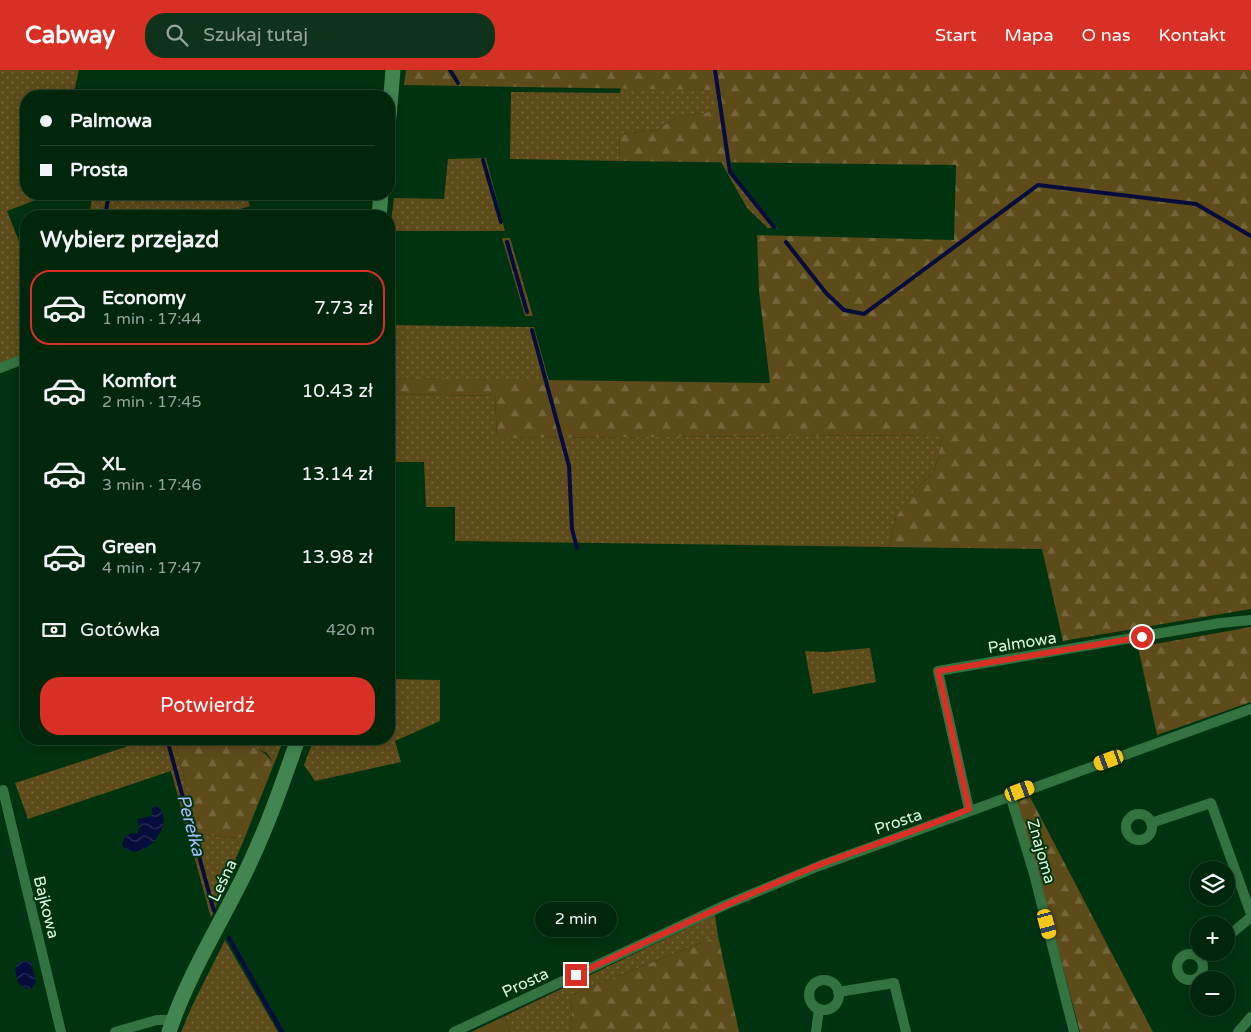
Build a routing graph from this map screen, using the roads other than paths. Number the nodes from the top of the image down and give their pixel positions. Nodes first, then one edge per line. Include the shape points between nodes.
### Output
1 (393, 70) edge
2 (391, 90) edge
3 (20, 360) edge
4 (0, 368) edge
5 (1251, 620) edge
6 (1251, 709) edge
7 (296, 745) edge
8 (3, 790) dead end
9 (1010, 795) junction
10 (969, 809) junction
11 (1151, 823) dead end
12 (1251, 916) edge
13 (1235, 930) edge
14 (838, 992) junction
15 (819, 1009) junction
16 (1251, 1018) edge
17 (171, 1026) edge
18 (61, 1032) edge
19 (115, 1032) edge
20 (454, 1032) edge
21 (816, 1032) edge
22 (906, 1032) edge
23 (1074, 1032) edge
24 (1238, 1032) edge

1 - 2 street
3 - 4 street
5 - 10 street, Palmowa via 938,671
6 - 9 street, Prosta
7 - 17 street, Leśna via 249,865 197,965
8 - 18 street, Bajkowa
9 - 10 street, Prosta
9 - 23 street, Znajoma via 1034,874
10 - 20 street, Prosta via 724,905
11 - 12 street via 1211,802
12 - 13 street
14 - 15 street via 838,1000 831,1008
14 - 15 street via 831,982 816,982 809,994 812,1004
14 - 22 street via 894,984
15 - 21 street
16 - 24 street
17 - 19 street via 157,1020

